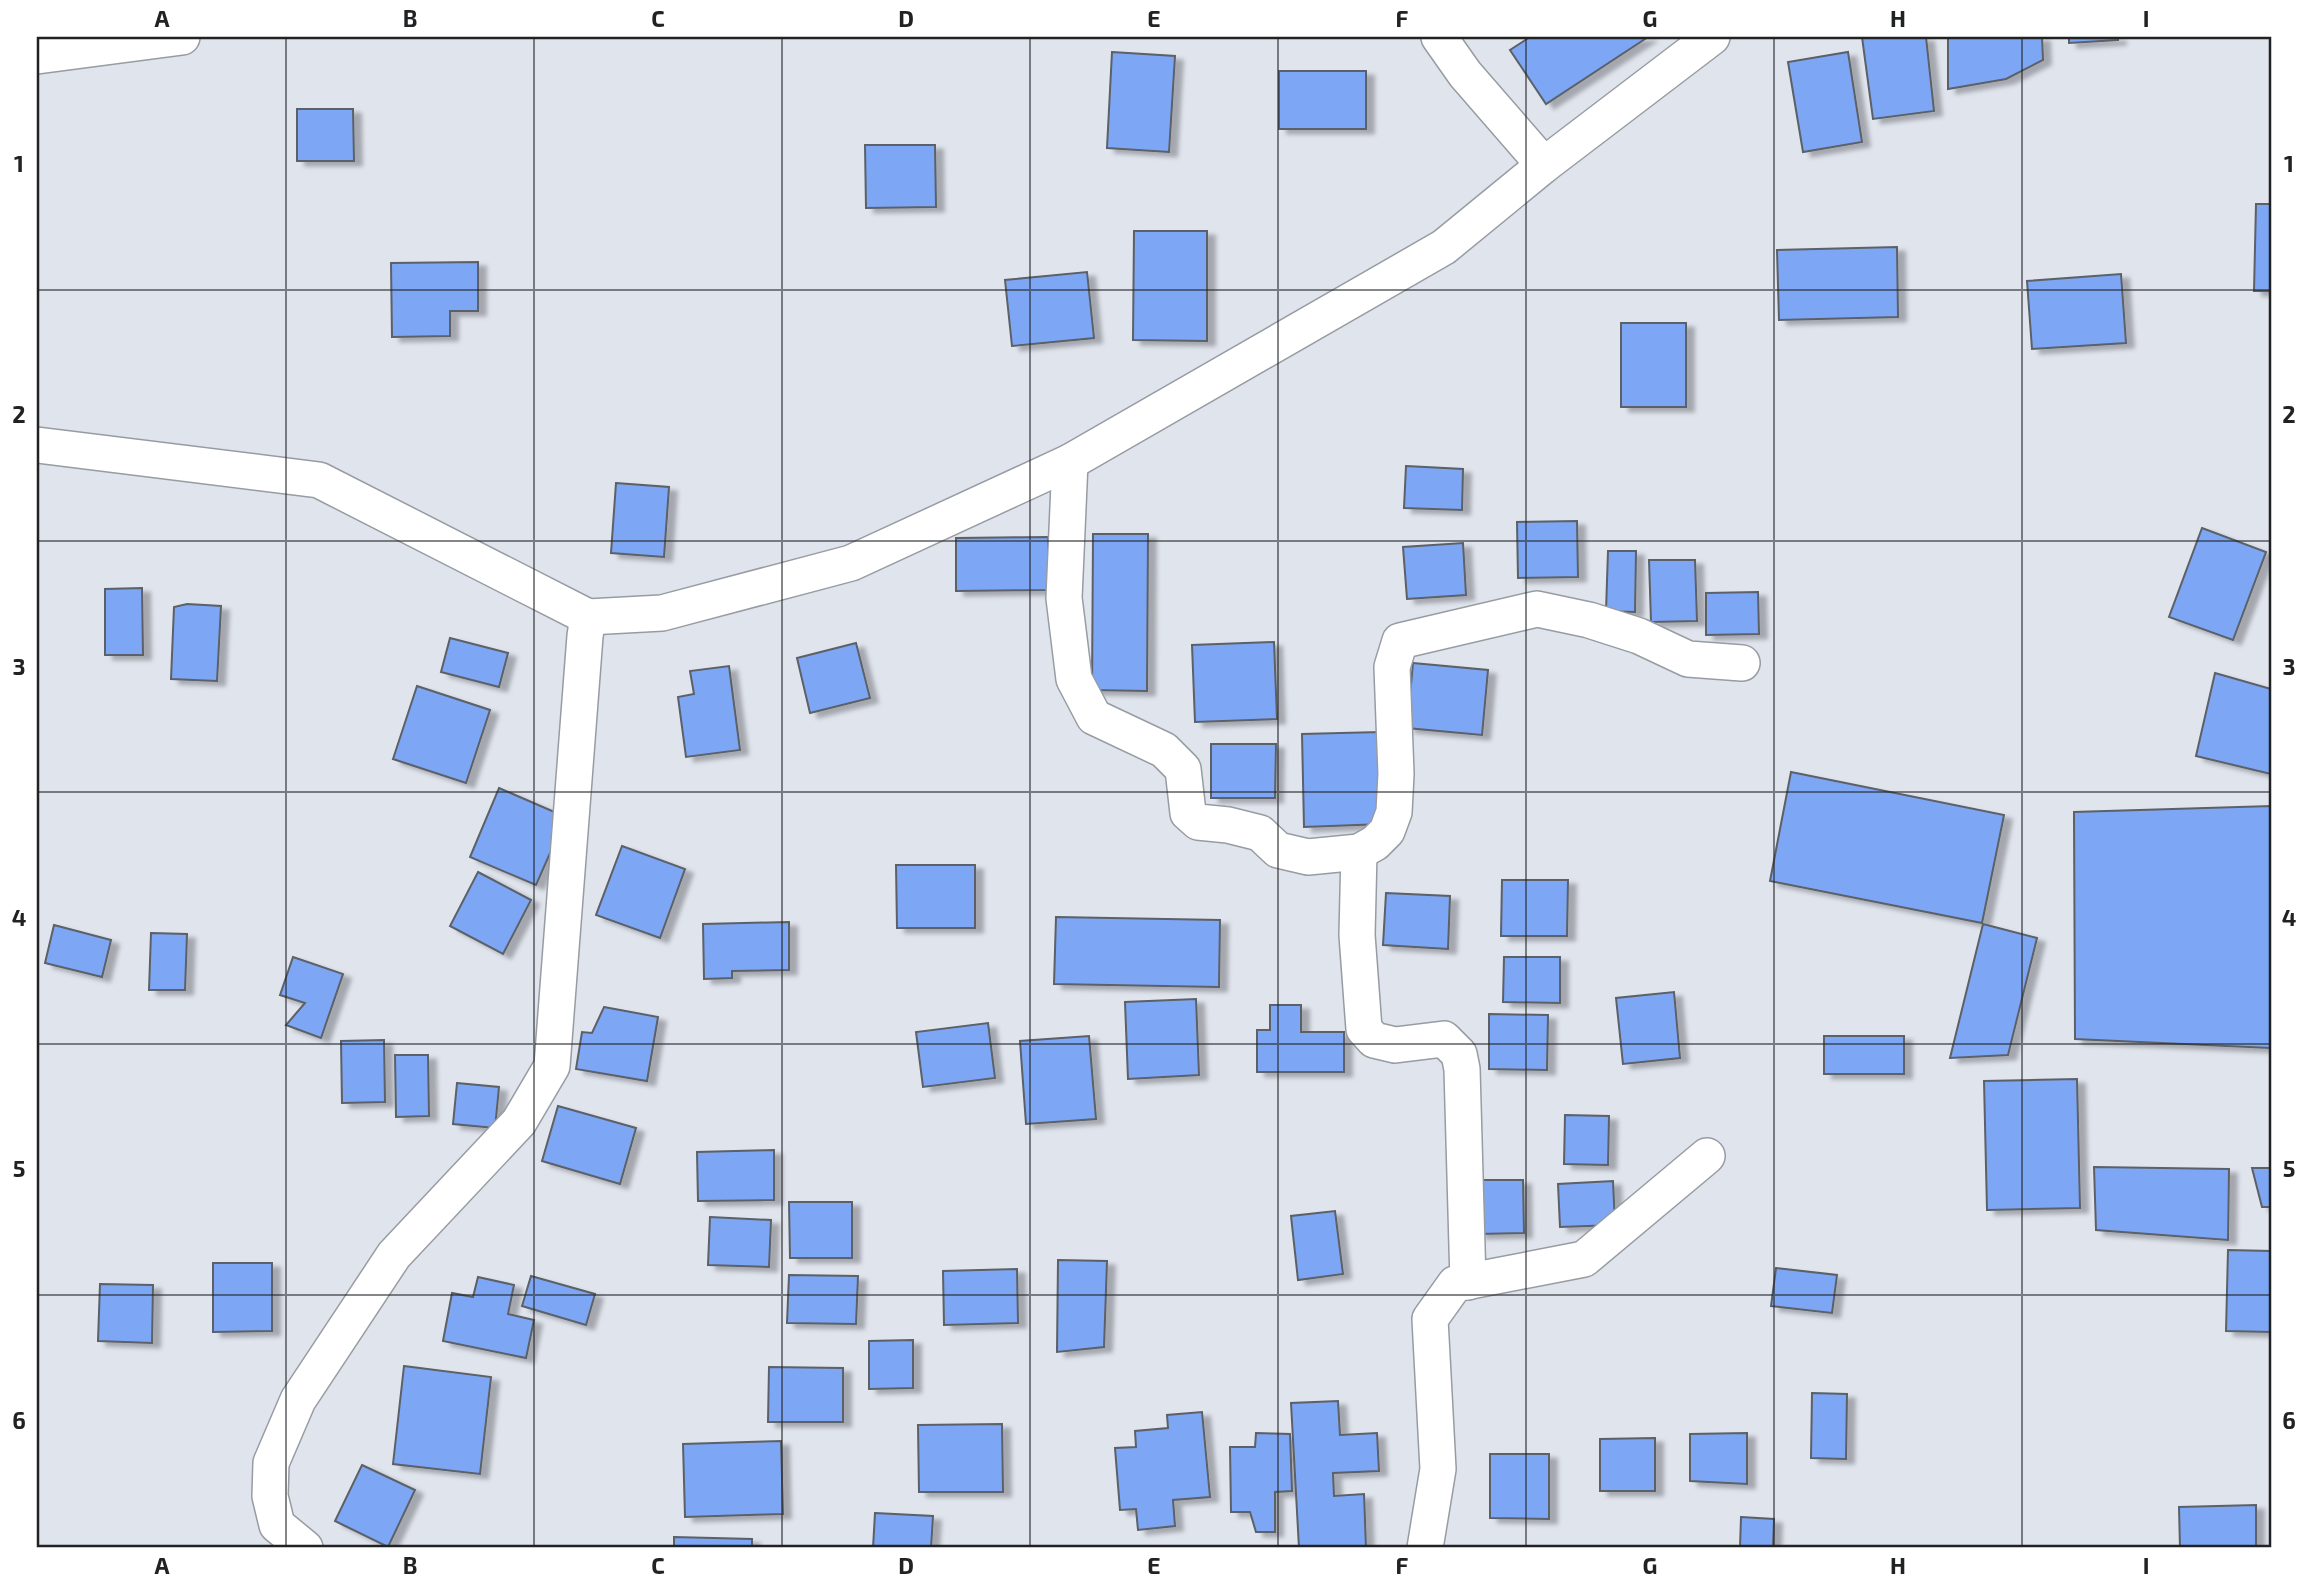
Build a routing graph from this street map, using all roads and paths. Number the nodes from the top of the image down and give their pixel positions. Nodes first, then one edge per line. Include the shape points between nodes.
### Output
1 (182, 37) edge
2 (1439, 37) edge
3 (1712, 37) edge
4 (37, 56) edge
5 (1545, 165) junction
6 (37, 445) edge
7 (1070, 462) junction
8 (589, 617) junction
9 (1742, 663) dead end
10 (1359, 852) junction
11 (1707, 1156) dead end
12 (1468, 1282) junction
13 (305, 1548) edge
14 (1425, 1548) edge

1 - 4 street
2 - 5 street via 1465,74
3 - 5 street
5 - 7 street via 1444,247
6 - 8 street via 319,481
7 - 8 street via 851,563 662,613
7 - 10 street via 1064,598 1074,679 1094,717 1164,750 1183,769 1188,813 1198,822 1260,833 1279,850 1308,857
8 - 13 street via 552,1066 519,1122 394,1255 298,1400 271,1463 270,1496 277,1525
9 - 10 street via 1688,659 1627,632 1537,609 1400,641 1392,667 1394,812 1387,831
10 - 12 street via 1357,935 1364,1028 1374,1040 1395,1045 1444,1039 1459,1054 1465,1107
11 - 12 street via 1584,1258
12 - 14 street via 1455,1284 1430,1319 1438,1469

